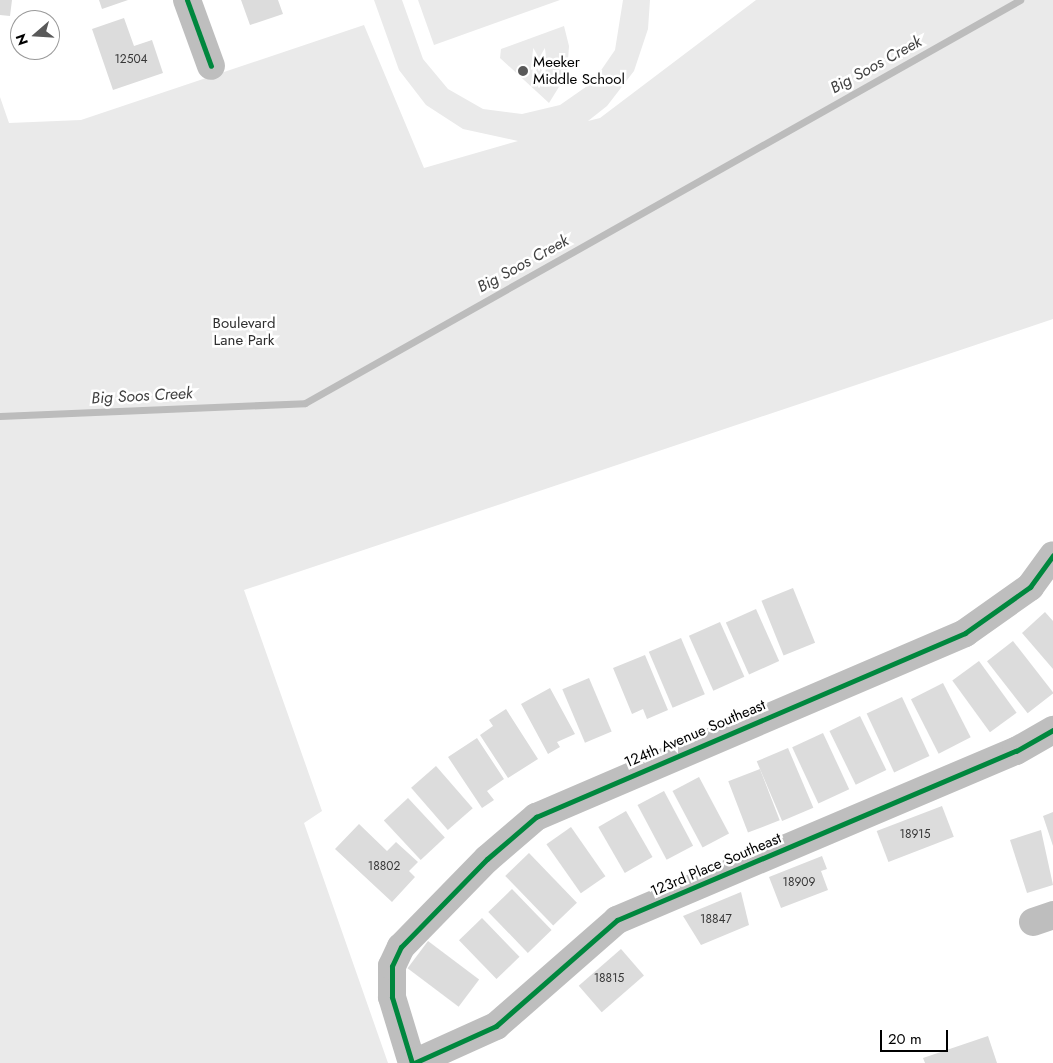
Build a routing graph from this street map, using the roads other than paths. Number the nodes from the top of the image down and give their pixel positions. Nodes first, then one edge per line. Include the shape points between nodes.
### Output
1 (186, 0) edge
2 (211, 66) dead end
3 (1053, 555) edge
4 (1053, 730) edge
5 (413, 1063) edge

1 - 2 street
3 - 5 street, 124th Avenue Southeast via 1030,587 965,633 536,817 487,859 401,947 391,986 395,1017
4 - 5 street, 123rd Place Southeast via 1016,751 617,920 496,1026

